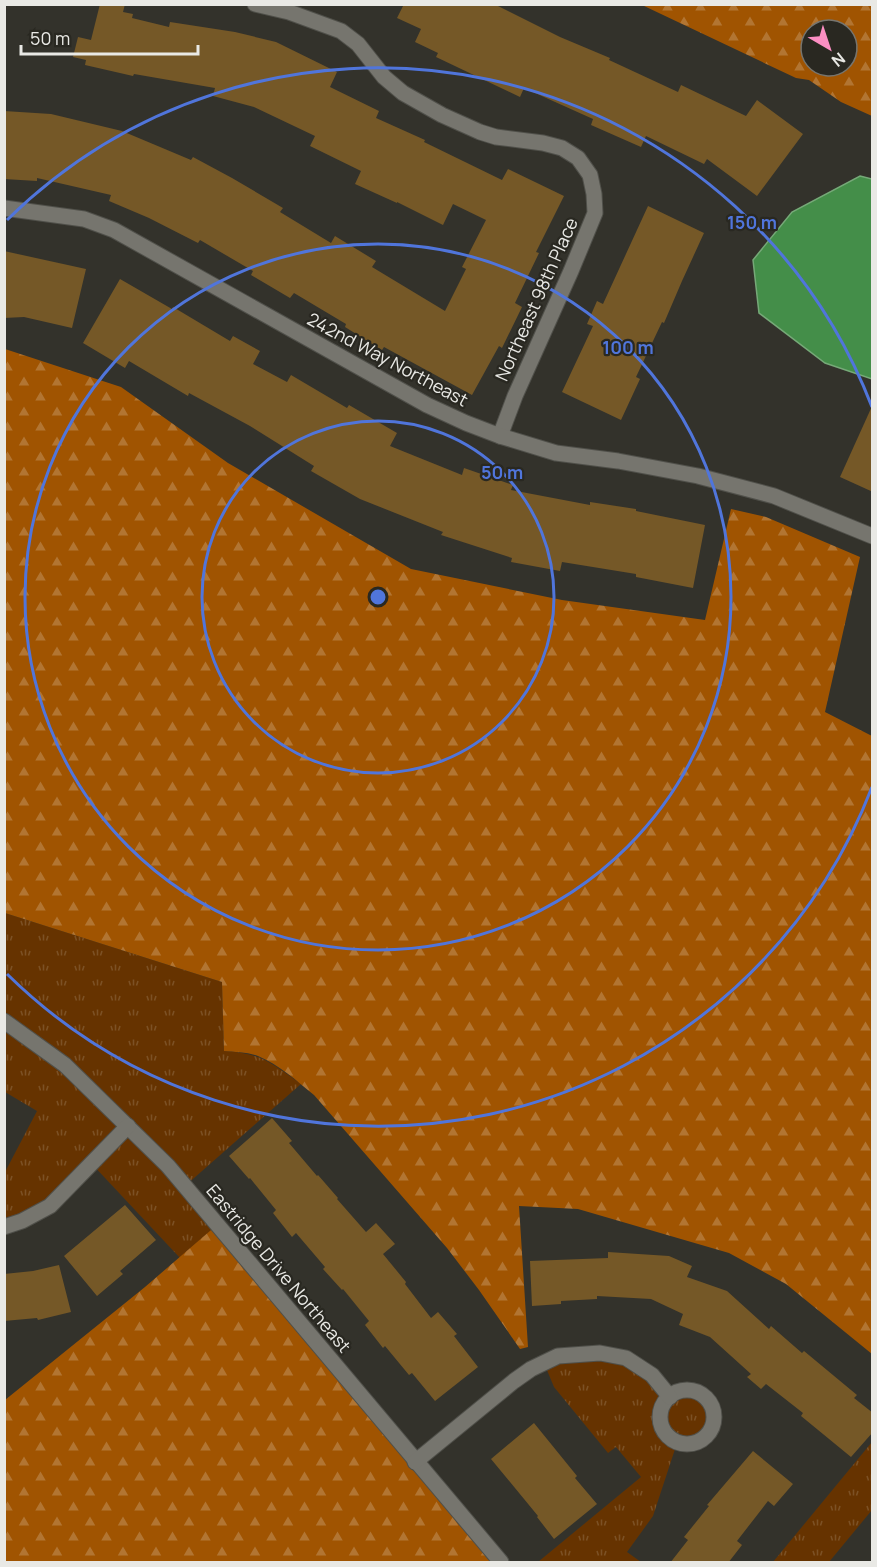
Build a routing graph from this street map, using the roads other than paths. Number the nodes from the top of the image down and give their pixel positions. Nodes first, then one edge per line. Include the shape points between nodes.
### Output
1 (255, 4) edge
2 (4, 208) edge
3 (500, 436) junction
4 (873, 536) edge
5 (4, 1022) edge
6 (128, 1126) junction
7 (4, 1227) edge
8 (670, 1397) dead end
9 (415, 1462) junction
10 (501, 1563) edge

1 - 3 street, Northeast 98th Place via 341,31 403,93 480,132 562,148 578,158 590,175 594,213
2 - 3 street, 242nd Way Northeast via 84,219 114,230 427,405
3 - 4 street, 242nd Way Northeast via 556,453 698,476 774,496
5 - 6 street, Eastridge Drive Northeast via 65,1065
6 - 7 street via 50,1206
6 - 9 street, Eastridge Drive Northeast via 168,1166
8 - 9 street via 652,1375 626,1358 600,1353 558,1356 531,1369
9 - 10 street, Eastridge Drive Northeast

